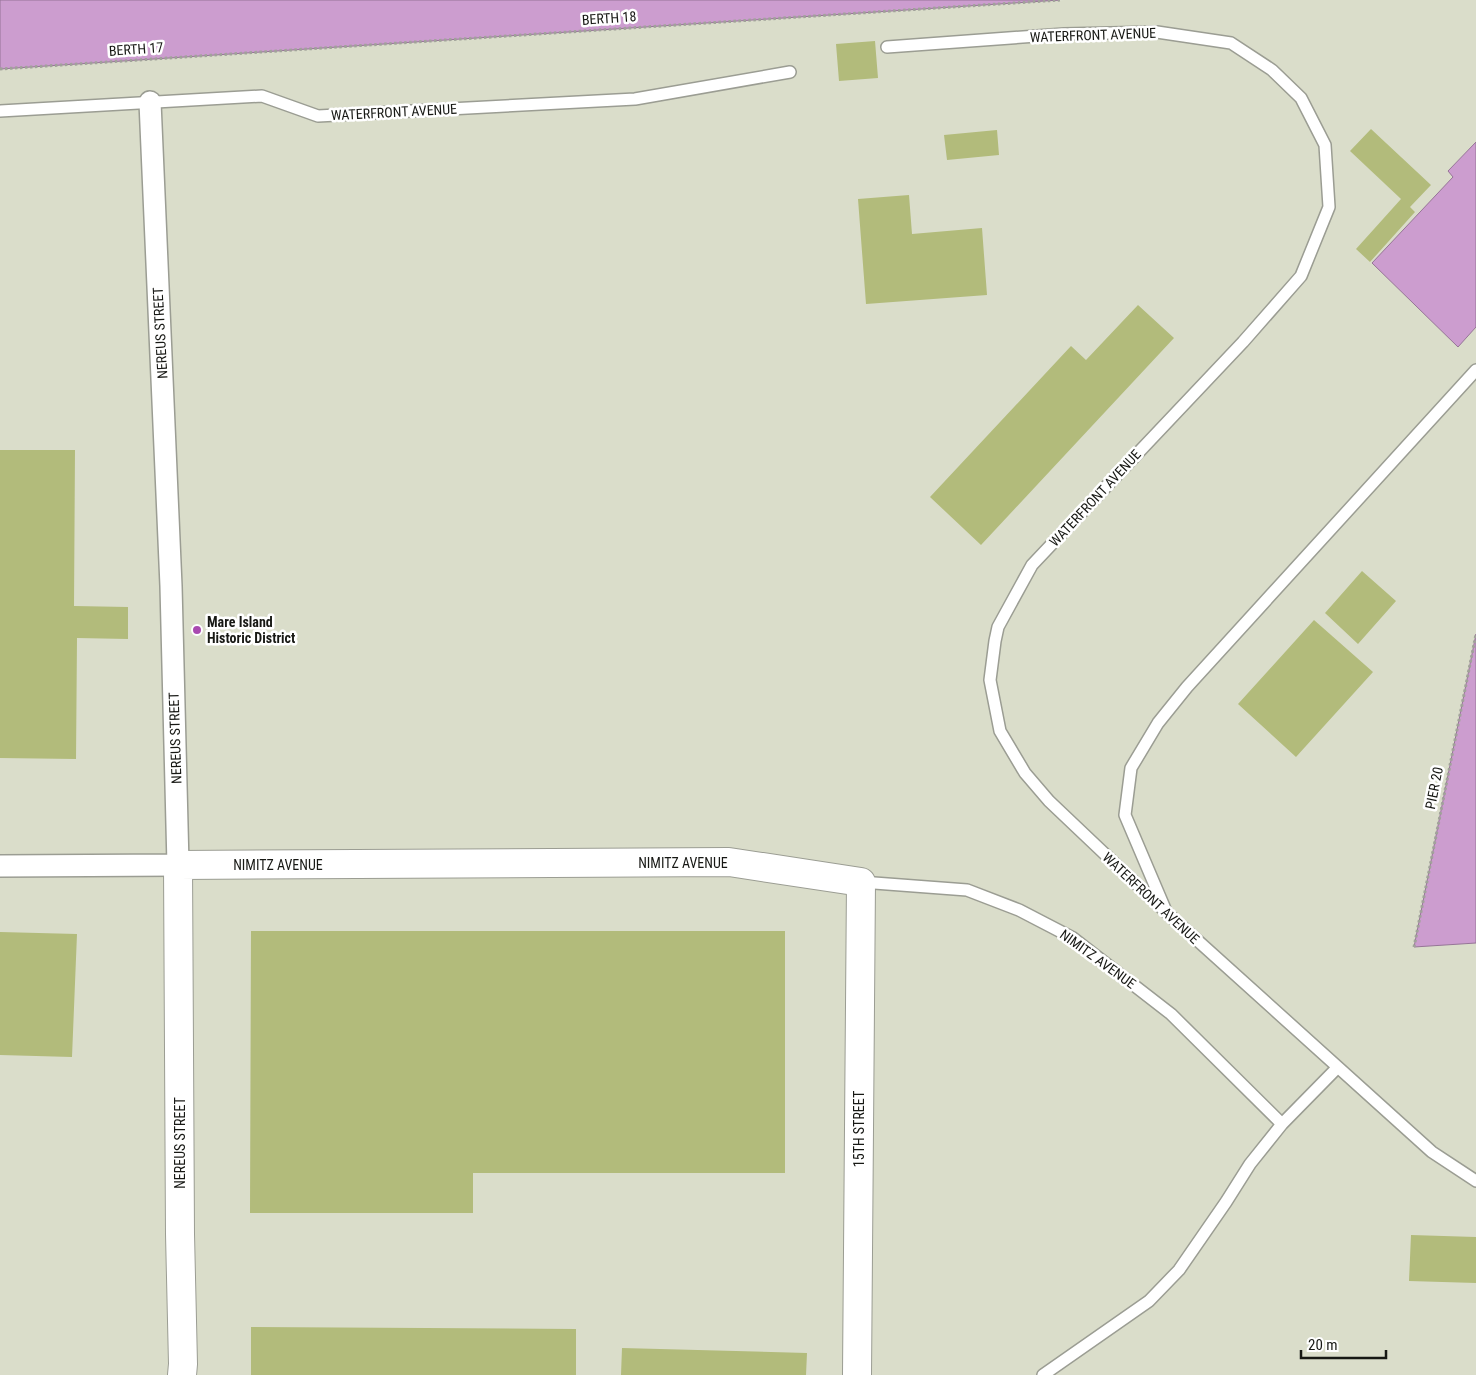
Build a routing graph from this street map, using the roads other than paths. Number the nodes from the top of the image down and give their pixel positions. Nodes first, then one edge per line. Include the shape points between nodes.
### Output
1 (887, 47) dead end
2 (790, 72) dead end
3 (150, 102) junction
4 (0, 111) edge
5 (1476, 370) edge
6 (178, 865) junction
7 (0, 866) edge
8 (862, 882) junction
9 (1167, 913) junction
10 (1336, 1068) junction
11 (1282, 1124) junction
12 (1476, 1181) edge
13 (182, 1375) edge
14 (857, 1375) edge
15 (1043, 1375) edge

1 - 9 lane, WATERFRONT AVENUE via 1064,34 1157,32 1231,44 1272,70 1301,98 1325,145 1329,207 1301,276 1243,342 1032,565 998,628 995,641 990,680 1000,731 1025,773 1049,801
2 - 3 lane, WATERFRONT AVENUE via 635,99 318,116 262,96
3 - 4 lane, WATERFRONT AVENUE
3 - 6 street, NEREUS STREET via 172,586
5 - 9 lane via 1187,687 1158,722 1131,768 1125,815
6 - 7 street, NIMITZ AVENUE
6 - 8 street, NIMITZ AVENUE via 729,862
6 - 13 street, NEREUS STREET
8 - 11 lane, NIMITZ AVENUE via 968,890 1019,910 1072,938 1171,1014
8 - 14 street, 15TH STREET
9 - 10 lane, WATERFRONT AVENUE
10 - 11 lane
10 - 12 lane, WATERFRONT AVENUE via 1432,1152
11 - 15 lane via 1250,1164 1179,1270 1149,1301

